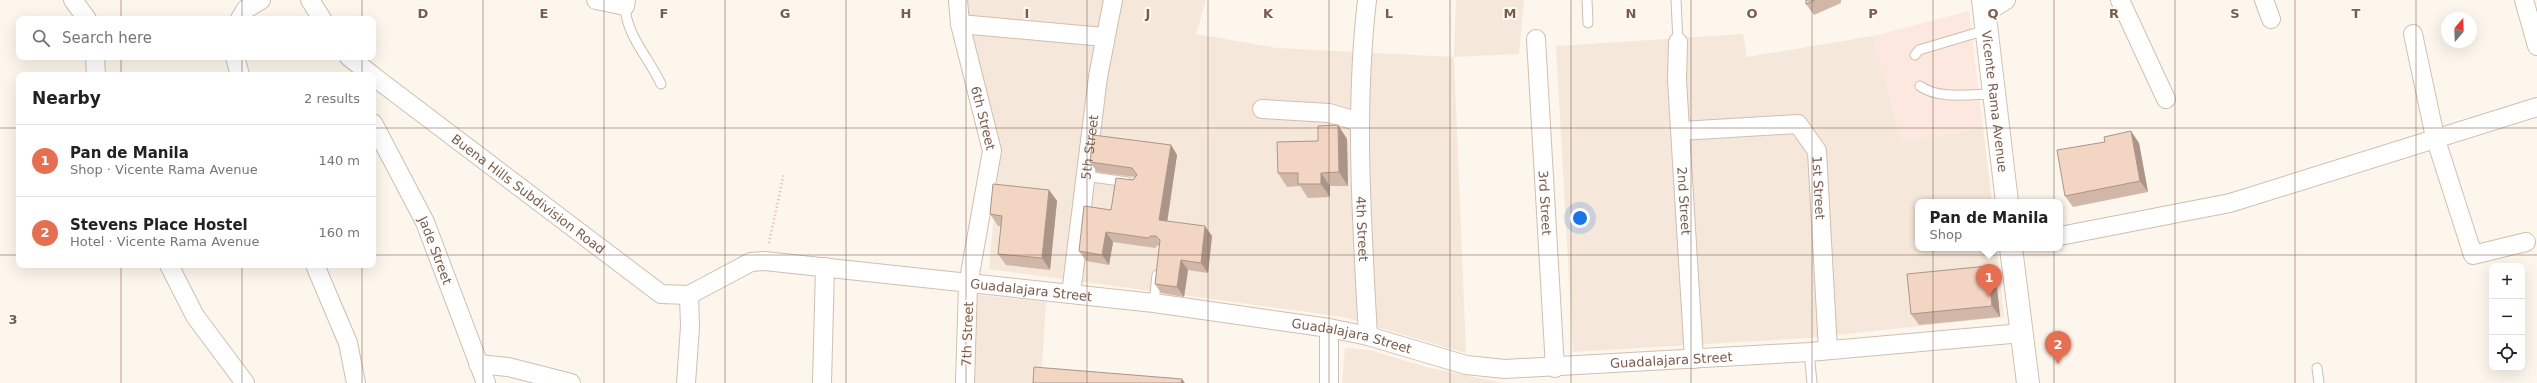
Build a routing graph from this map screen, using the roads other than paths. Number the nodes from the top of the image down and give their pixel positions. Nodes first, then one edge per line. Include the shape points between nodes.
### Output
1 (73, 0) edge
2 (261, 0) edge
3 (310, 0) edge
4 (596, 0) edge
5 (955, 0) edge
6 (1113, 0) edge
7 (1367, 0) edge
8 (1587, 0) edge
9 (1676, 0) edge
10 (2006, 0) edge
11 (2120, 0) edge
12 (2264, 0) edge
13 (2524, 0) edge
14 (626, 3) edge
15 (1985, 14) edge
16 (85, 16) edge
17 (242, 16) edge
18 (320, 16) edge
19 (2271, 19) dead end
20 (1588, 23) dead end
21 (960, 24) junction
22 (2413, 34) dead end
23 (1104, 37) junction
24 (1536, 39) dead end
25 (1678, 42) joint
26 (2537, 46) edge
27 (1915, 55) dead end
28 (95, 60) edge
29 (236, 60) edge
30 (350, 60) edge
31 (353, 60) edge
32 (96, 72) edge
33 (239, 72) edge
34 (354, 72) edge
35 (369, 72) edge
36 (376, 77) edge
37 (661, 84) dead end
38 (1920, 86) dead end
39 (1996, 94) junction
40 (2166, 99) dead end
41 (2537, 107) edge
42 (1262, 108) dead end
43 (1360, 122) junction
44 (376, 129) edge
45 (1681, 131) junction
46 (2435, 138) junction
47 (1085, 176) junction
48 (1138, 184) edge
49 (2008, 199) edge
50 (2063, 235) edge
51 (2526, 242) dead end
52 (2012, 251) edge
53 (1158, 265) edge
54 (825, 267) junction
55 (171, 268) edge
56 (315, 268) edge
57 (968, 285) junction
58 (1071, 294) junction
59 (689, 295) junction
60 (1154, 303) junction
61 (1329, 328) junction
62 (2022, 333) junction
63 (1368, 336) junction
64 (1828, 350) junction
65 (1809, 352) junction
66 (1694, 359) junction
67 (478, 364) junction
68 (1555, 368) junction
69 (2317, 368) dead end
70 (245, 383) edge
71 (356, 383) edge
72 (486, 383) edge
73 (571, 383) edge
74 (686, 383) edge
75 (822, 383) edge
76 (965, 383) edge
77 (1329, 383) edge
78 (1812, 383) edge
79 (2028, 383) edge
80 (2318, 383) edge

1 - 16 street
2 - 17 street via 246,8
3 - 18 street
4 - 14 street
5 - 21 street, 6th Street
6 - 23 street, 5th Street
7 - 43 street, 4th Street via 1361,50
8 - 20 lane
9 - 25 lane
10 - 15 street
11 - 40 street
12 - 19 street
13 - 26 street
14 - 37 lane via 625,19 641,53 651,62
15 - 27 lane via 1919,50
15 - 39 main road, Vicente Rama Avenue
21 - 23 street
21 - 57 street, 6th Street via 992,151
22 - 46 street
23 - 47 street, 5th Street
24 - 68 street, 3rd Street
25 - 45 street, 2nd Street via 1677,80
28 - 32 street
29 - 33 street
30 - 34 street
31 - 35 street, Buena Hills Subdivision Road
36 - 59 street, Buena Hills Subdivision Road via 661,294
38 - 39 lane via 1926,91 1944,94
39 - 49 main road, Vicente Rama Avenue
41 - 46 street
42 - 43 street via 1329,113
43 - 63 street, 4th Street via 1359,153
44 - 67 street, Jade Street via 426,222
45 - 64 street, 1st Street via 1798,124 1816,151
45 - 66 street, 2nd Street
46 - 50 street via 2230,203
46 - 51 street via 2473,255
47 - 48 lane
47 - 58 street, 5th Street
52 - 62 main road
53 - 60 lane
54 - 57 street, Guadalajara Street
54 - 59 street, Guadalajara Street via 751,262
54 - 75 street
55 - 70 street via 195,316
56 - 71 street via 348,343
57 - 58 street, Guadalajara Street
57 - 76 street, 7th Street
58 - 60 street, Guadalajara Street
59 - 74 street via 690,327
60 - 61 street, Guadalajara Street
61 - 63 street, Guadalajara Street
61 - 77 street
62 - 64 street, Guadalajara Street
62 - 79 main road
63 - 68 street, Guadalajara Street via 1466,365 1505,370
64 - 65 street, Guadalajara Street
65 - 66 street, Guadalajara Street
65 - 78 lane
66 - 68 street, Guadalajara Street
67 - 72 street, Jade Street
67 - 73 street via 508,367
69 - 80 lane

